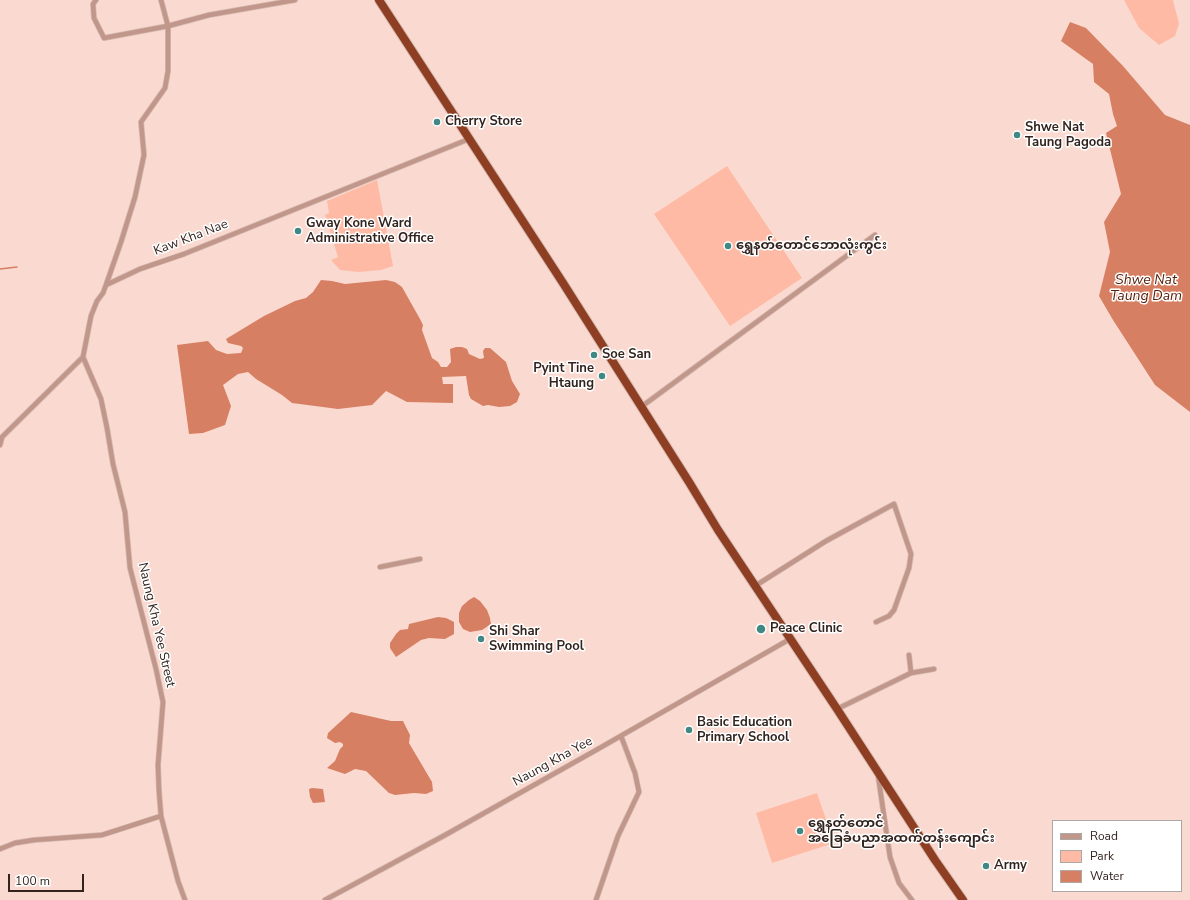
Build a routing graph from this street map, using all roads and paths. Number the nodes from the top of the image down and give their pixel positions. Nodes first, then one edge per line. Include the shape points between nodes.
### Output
1 (96, 0) edge
2 (161, 0) edge
3 (295, 0) edge
4 (379, 0) edge
5 (168, 26) junction
6 (469, 140) junction
7 (876, 235) dead end
8 (106, 285) junction
9 (83, 357) junction
10 (640, 407) junction
11 (1, 437) edge
12 (0, 445) edge
13 (420, 559) dead end
14 (380, 567) dead end
15 (755, 586) junction
16 (876, 622) dead end
17 (790, 639) junction
18 (910, 655) dead end
19 (934, 669) dead end
20 (911, 673) junction
21 (838, 709) junction
22 (621, 736) junction
23 (877, 771) junction
24 (161, 816) junction
25 (0, 849) edge
26 (185, 900) edge
27 (325, 900) edge
28 (596, 900) edge
29 (912, 900) edge
30 (963, 900) edge

1 - 5 street via 93,4 94,18 104,38
2 - 5 street
3 - 5 street via 209,15
4 - 6 highway
5 - 8 street via 168,71 165,88 141,122 144,155 122,242
6 - 8 street, Kaw Kha Nae via 184,254 140,269
6 - 10 highway via 563,283
7 - 10 street
8 - 9 street via 91,316
9 - 11 street
9 - 24 street, Naung Kha Yee Street via 101,399 124,512 130,568 163,702 158,765
10 - 15 highway
11 - 12 street
13 - 14 street
15 - 16 street via 826,541 894,504 911,554 909,568 894,610 889,616
15 - 17 highway
17 - 21 highway
17 - 22 street, Naung Kha Yee
18 - 20 street
19 - 20 street
20 - 21 street
21 - 23 highway
22 - 27 street, Naung Kha Yee
22 - 28 street via 635,773 639,792 618,836
23 - 29 street via 890,857 899,883
23 - 30 highway
24 - 25 street via 102,835 15,842
24 - 26 street, Naung Kha Yee Street

